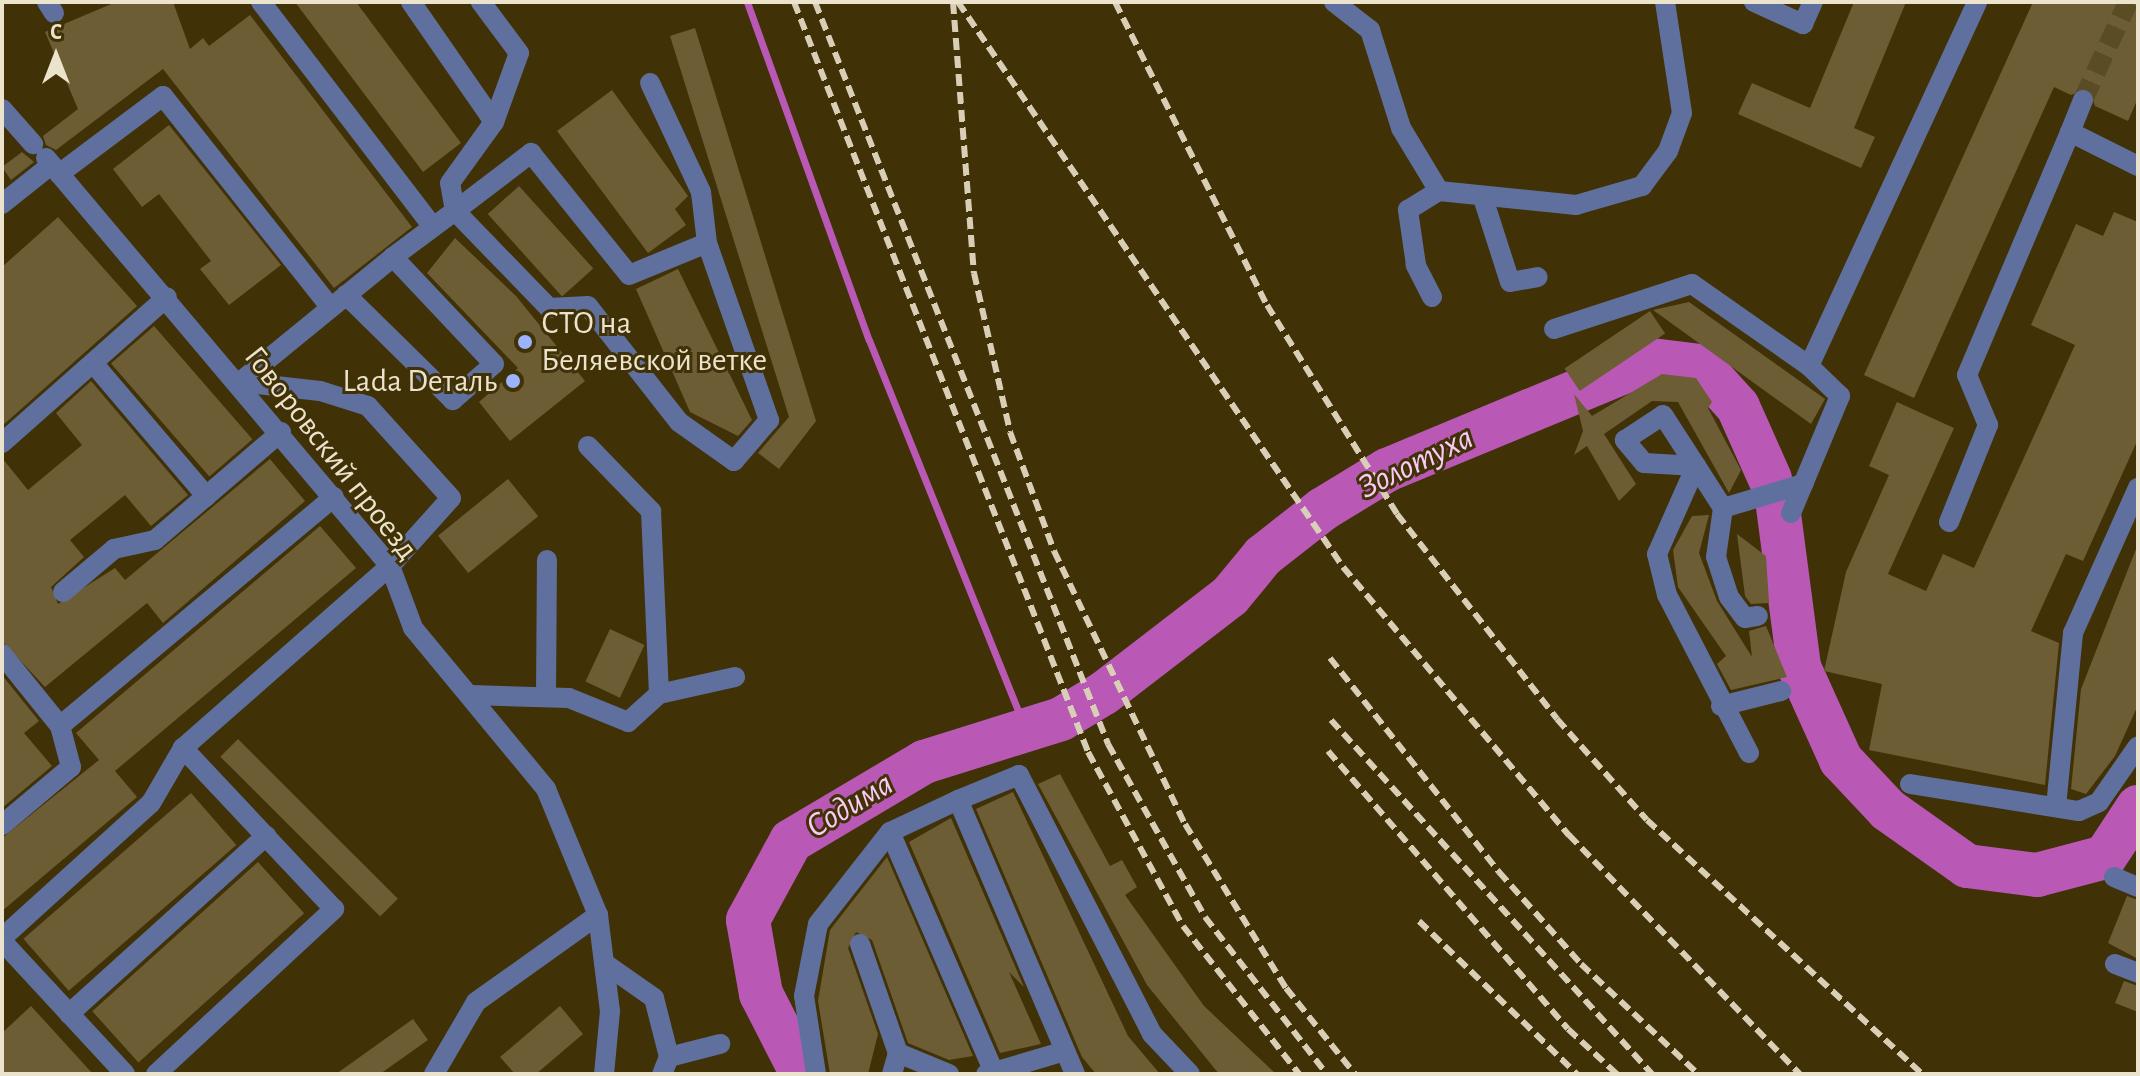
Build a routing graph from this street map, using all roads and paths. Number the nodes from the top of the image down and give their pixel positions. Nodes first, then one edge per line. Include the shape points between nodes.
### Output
1 (261, 2) edge
2 (411, 2) edge
3 (481, 2) edge
4 (1334, 2) edge
5 (1665, 2) edge
6 (1754, 2) edge
7 (1813, 2) edge
8 (1977, 2) edge
9 (650, 83) dead end
10 (2083, 100) tunnel mouth
11 (2, 109) edge
12 (494, 122) junction
13 (2070, 132) junction
14 (47, 160) junction
15 (2138, 166) edge
16 (1439, 191) junction
17 (1483, 198) junction
18 (2, 204) edge
19 (455, 211) junction
20 (433, 227) junction
21 (707, 243) junction
22 (393, 257) junction
23 (1538, 277) dead end
24 (167, 297) junction
25 (1432, 297) dead end
26 (339, 302) junction
27 (1554, 329) dead end
28 (93, 363) junction
29 (1809, 366) junction
30 (240, 382) junction
31 (281, 432) junction
32 (2, 443) edge
33 (588, 446) dead end
34 (1803, 484) junction
35 (2138, 488) edge
36 (206, 496) junction
37 (334, 497) junction
38 (1723, 508) junction
39 (1791, 513) dead end
40 (1949, 522) dead end
41 (547, 560) dead end
42 (390, 566) junction
43 (63, 592) dead end
44 (1758, 616) dead end
45 (2, 654) edge
46 (735, 677) dead end
47 (1781, 691) dead end
48 (659, 694) junction
49 (472, 695) junction
50 (546, 697) junction
51 (1721, 706) junction
52 (60, 726) junction
53 (2138, 746) edge
54 (183, 748) junction
55 (1749, 753) dead end
56 (1910, 784) dead end
57 (958, 800) junction
58 (2056, 807) junction
59 (2, 825) edge
60 (890, 832) junction
61 (266, 836) junction
62 (2114, 877) dead end
63 (2138, 887) edge
64 (598, 915) junction
65 (2, 939) edge
66 (860, 944) dead end
67 (604, 963) junction
68 (2115, 964) dead end
69 (2138, 973) edge
70 (69, 1014) junction
71 (720, 1044) dead end
72 (1065, 1051) junction
73 (898, 1053) junction
74 (666, 1066) edge
75 (990, 1073) edge
76 (125, 1074) edge
77 (156, 1074) edge
78 (434, 1074) edge
79 (604, 1074) edge
80 (816, 1074) edge
81 (892, 1074) edge
82 (949, 1074) edge
83 (1075, 1074) edge
84 (1190, 1074) edge

1 - 20 street
2 - 12 street
3 - 12 street via 519,53
4 - 16 street via 1370,30 1401,128
5 - 17 street via 1682,113 1668,151 1642,186 1576,205
6 - 7 street via 1803,24
8 - 29 street
9 - 21 street via 701,192
10 - 13 street
11 - 14 street, Говоровский проезд
12 - 19 street via 450,183
13 - 15 street
13 - 40 street via 1967,375 1988,425
14 - 18 street
14 - 24 street, Говоровский проезд
14 - 26 street via 163,96
16 - 17 street
16 - 25 street via 1408,210 1416,265
17 - 23 street via 1510,282
19 - 20 street
19 - 21 street via 531,153 629,275
19 - 21 street via 549,308 588,306 679,422 734,461 769,420
20 - 22 street
22 - 26 street
22 - 26 street via 494,364 453,400
24 - 28 street
24 - 30 street, Говоровский проезд
26 - 30 street
27 - 29 street via 1692,284
28 - 32 street
28 - 36 street
29 - 34 street via 1840,396
30 - 31 street, Говоровский проезд
30 - 42 street via 320,391 368,406 451,498
31 - 36 street
31 - 37 street, Говоровский проезд
33 - 48 street via 651,511
34 - 38 street
34 - 39 street
35 - 58 street via 2073,633
36 - 43 street via 155,540 114,549
37 - 42 street, Говоровский проезд
37 - 52 street
38 - 44 street via 1720,570 1745,618
38 - 51 street via 1696,466 1657,554 1667,595
41 - 50 street
42 - 49 street, Говоровский проезд via 413,628
42 - 54 street
45 - 52 street
46 - 48 street
47 - 51 street
48 - 50 street via 628,722 569,698
49 - 50 street
49 - 64 street, Говоровский проезд via 546,789 588,876
51 - 55 street
52 - 59 street via 71,767
53 - 58 street via 2099,802 2079,811
54 - 61 street
54 - 65 street via 151,803
56 - 58 street
57 - 60 street
57 - 72 street
57 - 84 street via 1019,775 1152,1034
60 - 75 street
60 - 80 street via 818,924 804,996
61 - 70 street
61 - 77 street via 334,909
62 - 63 street
64 - 67 street, Говоровский проезд
64 - 78 street via 476,1002
65 - 70 street
66 - 73 street
67 - 74 street via 654,998
67 - 79 street, Говоровский проезд via 610,1011
68 - 69 street
70 - 76 street
71 - 74 street
72 - 75 street
72 - 83 street
73 - 81 street
73 - 82 street

